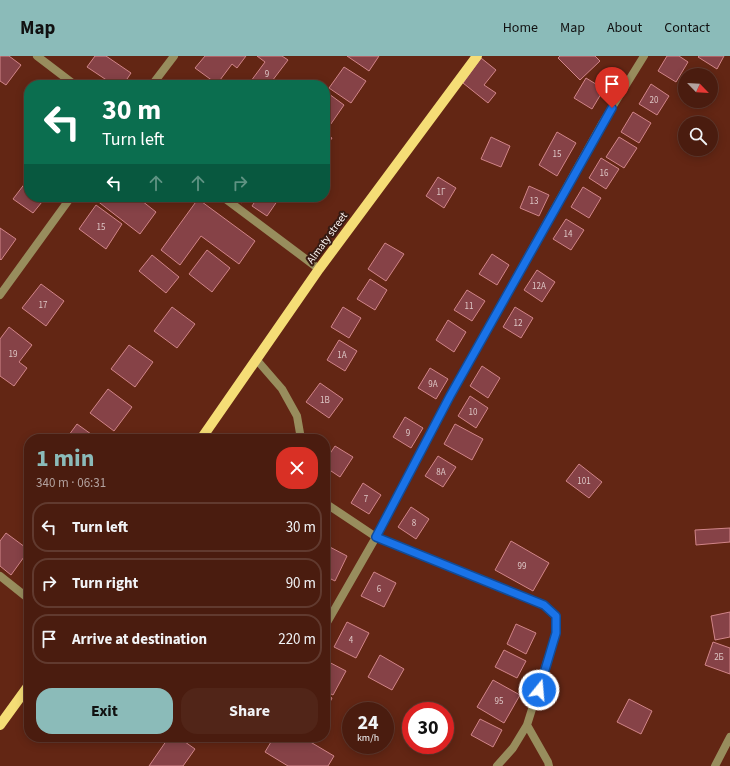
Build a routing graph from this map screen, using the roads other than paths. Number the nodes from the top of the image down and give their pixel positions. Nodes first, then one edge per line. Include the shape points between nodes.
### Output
1 (37, 56) edge
2 (174, 56) edge
3 (477, 56) edge
4 (644, 56) edge
5 (68, 80) edge
6 (156, 80) edge
7 (67, 202) edge
8 (230, 202) edge
9 (319, 269) junction
10 (0, 295) edge
11 (256, 359) junction
12 (204, 434) edge
13 (300, 434) edge
14 (330, 506) edge
15 (376, 537) junction
16 (0, 576) edge
17 (24, 595) edge
18 (330, 617) edge
19 (24, 692) edge
20 (0, 725) edge
21 (527, 725) junction
22 (730, 737) edge
23 (497, 766) edge
24 (549, 766) edge
25 (715, 766) edge

1 - 5 street
2 - 6 street
3 - 9 main road, Almaty street
4 - 15 street via 604,122 454,389
7 - 10 street
8 - 9 street
9 - 11 main road, Almaty street
11 - 12 main road, Almaty street
11 - 13 street via 282,389 298,416
14 - 15 street
15 - 18 street
15 - 21 street via 544,605 556,616 556,633
16 - 17 street
19 - 20 main road
21 - 23 street via 513,748
21 - 24 street
22 - 25 street

